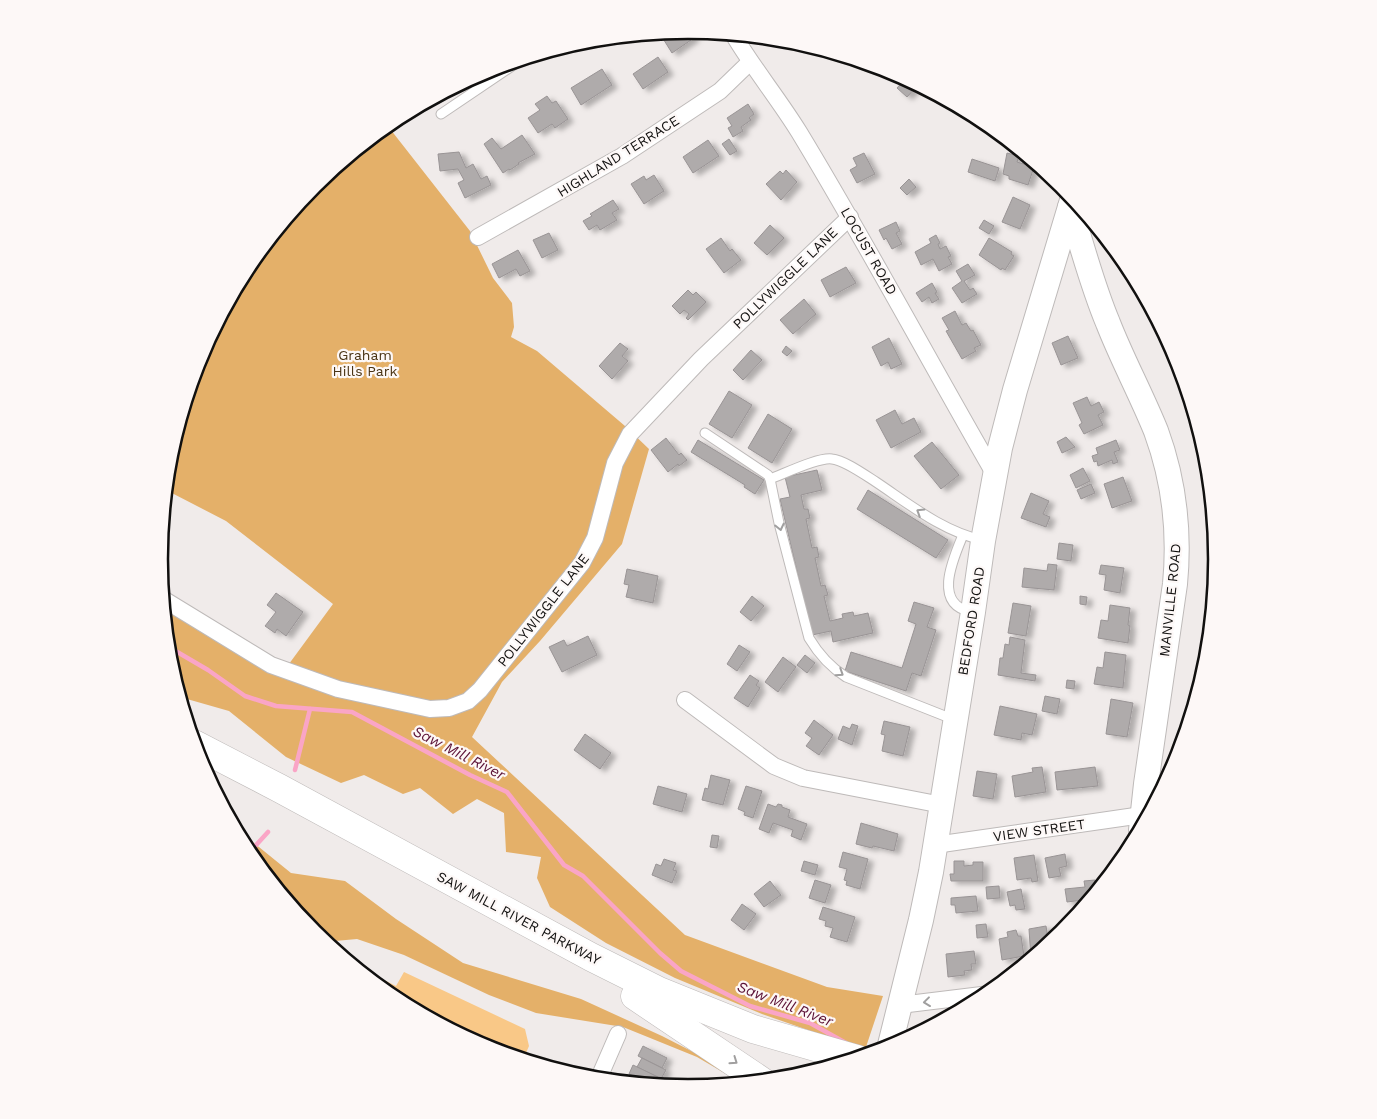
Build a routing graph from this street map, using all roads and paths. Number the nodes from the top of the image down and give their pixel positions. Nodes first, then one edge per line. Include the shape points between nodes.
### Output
1 (737, 41) edge
2 (750, 62) junction
3 (501, 74) edge
4 (441, 114) dead end
5 (1070, 205) edge
6 (1073, 208) edge
7 (850, 217) junction
8 (478, 237) dead end
9 (705, 433) dead end
10 (995, 475) junction
11 (770, 479) junction
12 (973, 538) junction
13 (170, 603) edge
14 (685, 700) dead end
15 (956, 720) junction
16 (203, 749) edge
17 (212, 771) edge
18 (942, 805) junction
19 (1143, 812) edge
20 (1137, 823) edge
21 (935, 845) junction
22 (635, 996) junction
23 (971, 996) edge
24 (900, 1005) junction
25 (618, 1034) dead end
26 (891, 1040) edge
27 (846, 1056) edge
28 (820, 1064) edge
29 (601, 1073) edge
30 (754, 1076) edge

1 - 2 street, LOCUST ROAD
2 - 7 street, LOCUST ROAD via 790,117
2 - 8 street, HIGHLAND TERRACE via 720,91 622,156
3 - 4 lane
5 - 10 main road, BEDFORD ROAD via 1015,390
6 - 19 main road, MANVILLE ROAD via 1102,310 1160,443 1176,516 1176,571
7 - 10 street, LOCUST ROAD
7 - 13 street, POLLYWIGGLE LANE via 701,359 630,434 615,464 595,538 582,563 468,701 449,708 430,709 338,690 271,665
9 - 11 lane
10 - 12 main road, BEDFORD ROAD
12 -> 11 lane via 953,531 856,469 832,458
11 -> 15 lane via 806,628 815,648 831,667 846,677
12 - 15 main road, BEDFORD ROAD via 973,612
14 - 18 street via 774,766 803,778
15 - 18 main road, BEDFORD ROAD
16 - 27 highway, SAW MILL RIVER PARKWAY via 659,991 753,1029
17 - 22 highway, SAW MILL RIVER PARKWAY
18 - 21 main road, BEDFORD ROAD
20 - 21 street, VIEW STREET
21 - 24 main road, BEDFORD ROAD
22 - 28 highway, SAW MILL RIVER PARKWAY via 737,1038
22 -> 30 highway
23 -> 24 street
24 - 26 main road, BEDFORD ROAD
25 - 29 street

